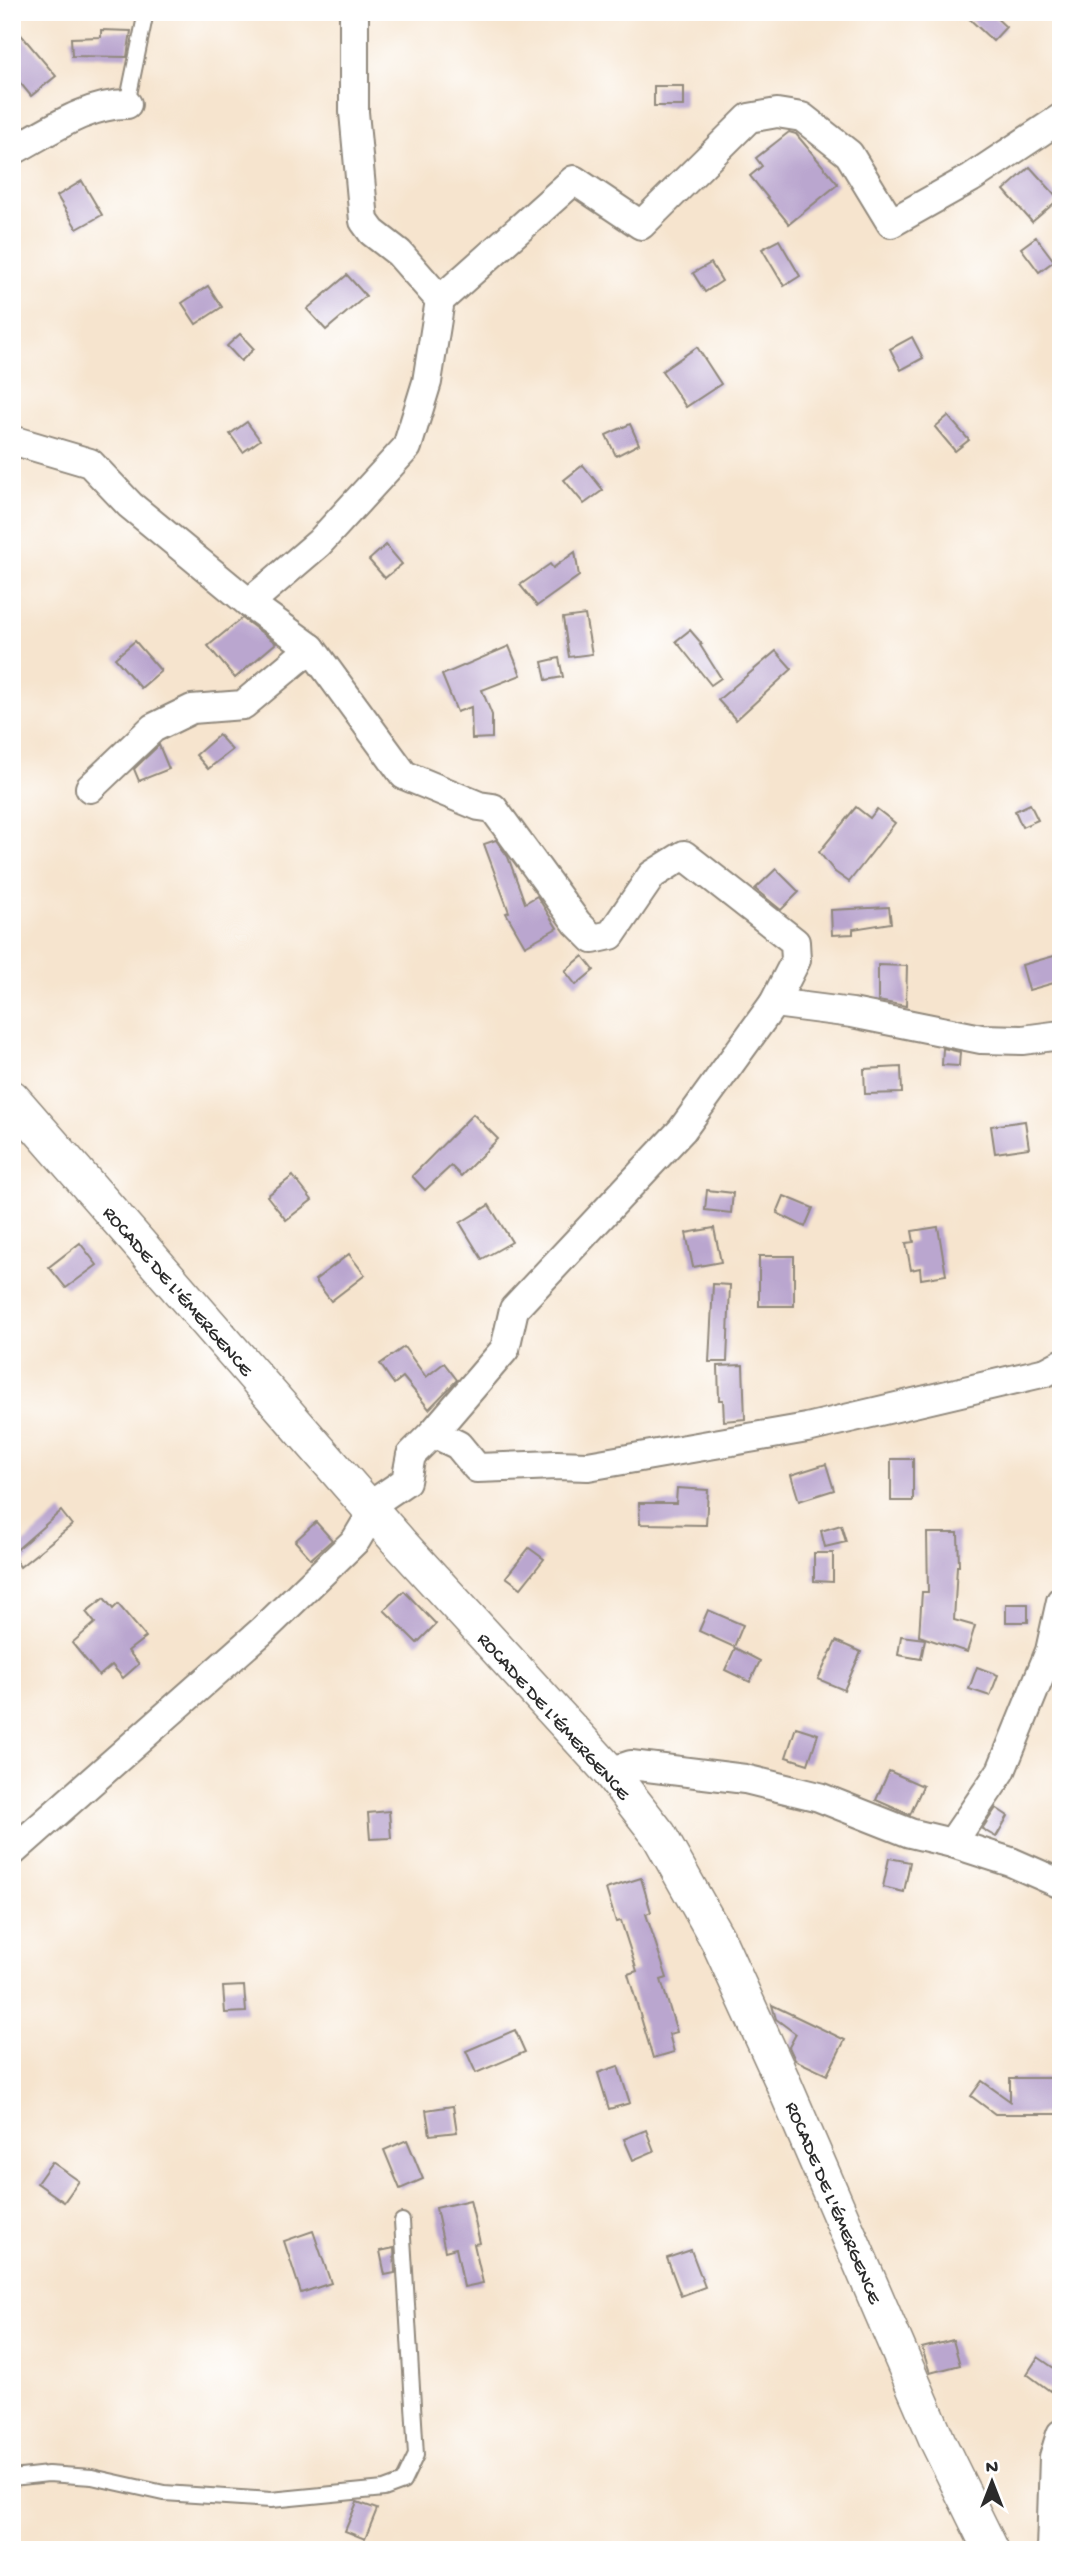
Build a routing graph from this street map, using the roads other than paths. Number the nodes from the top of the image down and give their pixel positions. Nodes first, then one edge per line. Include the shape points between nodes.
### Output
1 (146, 12) edge
2 (355, 12) edge
3 (127, 104) joint
4 (1061, 118) edge
5 (12, 151) edge
6 (440, 299) junction
7 (12, 440) edge
8 (249, 603) junction
9 (311, 648) junction
10 (90, 788) dead end
11 (774, 1003) junction
12 (1061, 1035) edge
13 (12, 1098) edge
14 (1061, 1364) edge
15 (433, 1433) junction
16 (373, 1512) junction
17 (1061, 1601) edge
18 (610, 1772) junction
19 (952, 1843) junction
20 (12, 1852) edge
21 (1061, 1884) edge
22 (402, 2221) dead end
23 (1061, 2434) edge
24 (12, 2478) edge
25 (991, 2550) edge
26 (1051, 2550) edge

1 - 3 lane
2 - 6 street via 354,112 364,221
3 - 5 street via 85,112
4 - 6 street via 971,178 891,222 849,154 802,117 777,113 749,118 642,225 574,180
6 - 8 street via 427,382 407,447 319,543
7 - 8 street via 90,463 130,505
8 - 9 street
9 - 10 street via 243,705 192,709 153,728
9 - 11 street via 404,775 493,808 593,939 611,935 652,875 684,856 795,942 796,960
11 - 12 street via 852,1013 981,1039
11 - 15 street via 682,1129 514,1309 505,1349
13 - 16 street, ROCADE DE L'ÉMERGENCE
14 - 15 street via 1046,1372 807,1429 588,1466 477,1468 458,1446
15 - 16 street via 411,1455 406,1480 381,1498
16 - 18 street, ROCADE DE L'ÉMERGENCE
16 - 20 street via 356,1540 262,1631
17 - 19 street via 1050,1651 1001,1771
18 - 19 street via 631,1765 745,1779 819,1797 910,1833
18 - 25 street, ROCADE DE L'ÉMERGENCE via 659,1835 718,1940 938,2442
19 - 21 street
22 - 24 lane via 416,2455 403,2482 384,2489 271,2500 164,2493 92,2477 48,2474
23 - 26 street via 1054,2457

